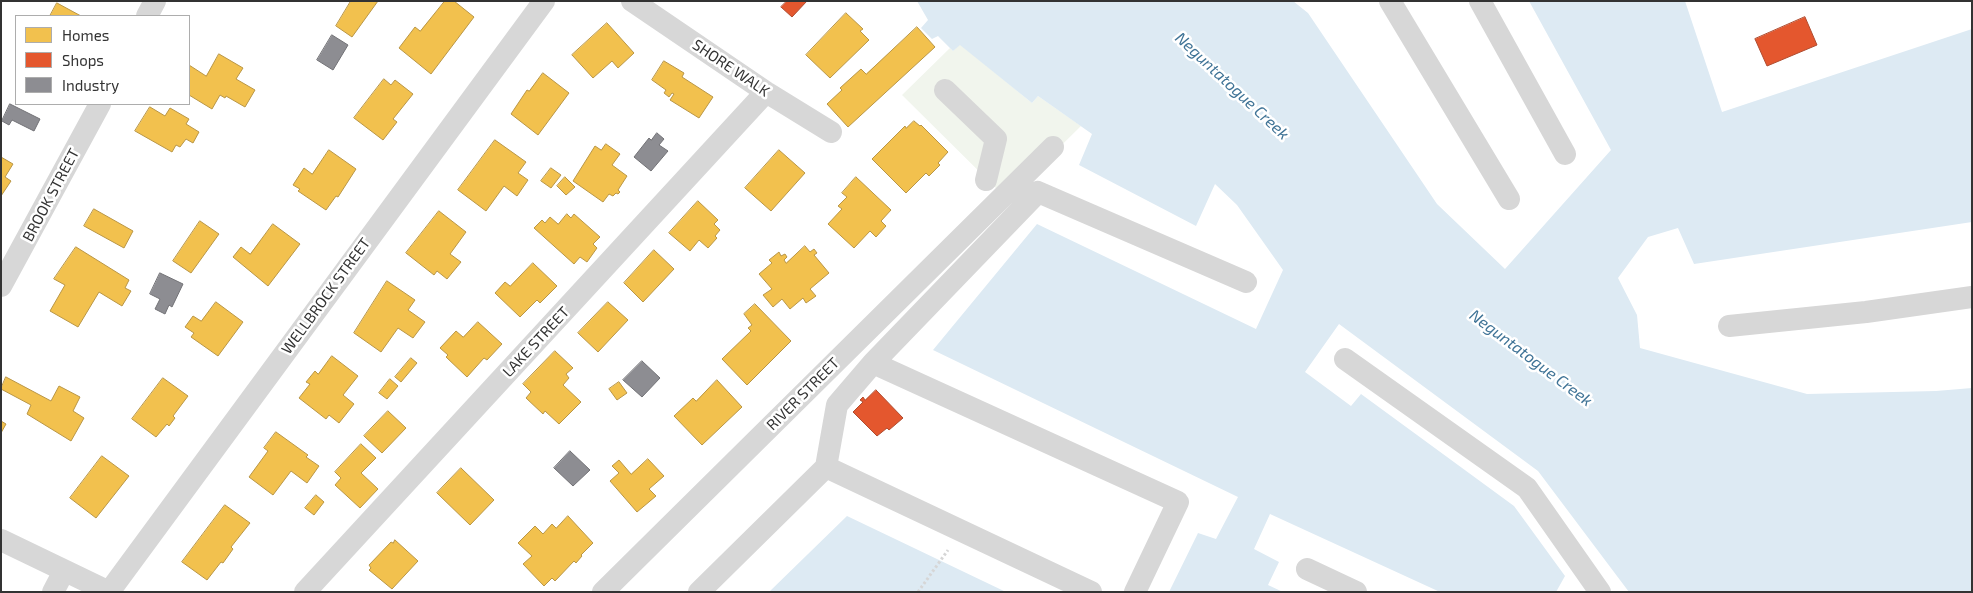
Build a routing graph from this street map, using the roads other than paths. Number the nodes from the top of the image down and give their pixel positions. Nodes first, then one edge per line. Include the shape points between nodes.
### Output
1 (155, 1) edge
2 (544, 1) edge
3 (632, 1) edge
4 (1390, 1) edge
5 (1480, 1) edge
6 (148, 15) edge
7 (945, 90) dead end
8 (766, 92) junction
9 (99, 105) edge
10 (831, 132) dead end
11 (1053, 147) dead end
12 (1565, 154) dead end
13 (1002, 196) junction
14 (1509, 199) dead end
15 (1246, 282) dead end
16 (1, 286) edge
17 (1972, 297) edge
18 (1728, 326) dead end
19 (1345, 359) dead end
20 (873, 363) junction
21 (826, 467) junction
22 (1, 540) edge
23 (1306, 569) dead end
24 (64, 571) junction
25 (53, 592) edge
26 (109, 592) edge
27 (305, 592) edge
28 (604, 592) edge
29 (698, 592) edge
30 (1091, 592) edge
31 (1135, 592) edge
32 (1356, 592) edge
33 (1600, 592) edge

1 - 6 street
2 - 26 street, WELLBROCK STREET
3 - 8 street, SHORE WALK
4 - 14 street
5 - 12 street
7 - 13 street via 996,139 981,175
8 - 10 street, SHORE WALK
8 - 27 street, LAKE STREET
9 - 16 street, BROOK STREET
11 - 13 street, RIVER STREET
13 - 28 street, RIVER STREET
15 - 20 street via 1038,192
17 - 18 street
19 - 33 street via 1527,488
20 - 21 street via 837,405
20 - 31 street via 1178,502
21 - 29 street
21 - 30 street
22 - 24 street
23 - 32 street
24 - 25 street
24 - 26 street

